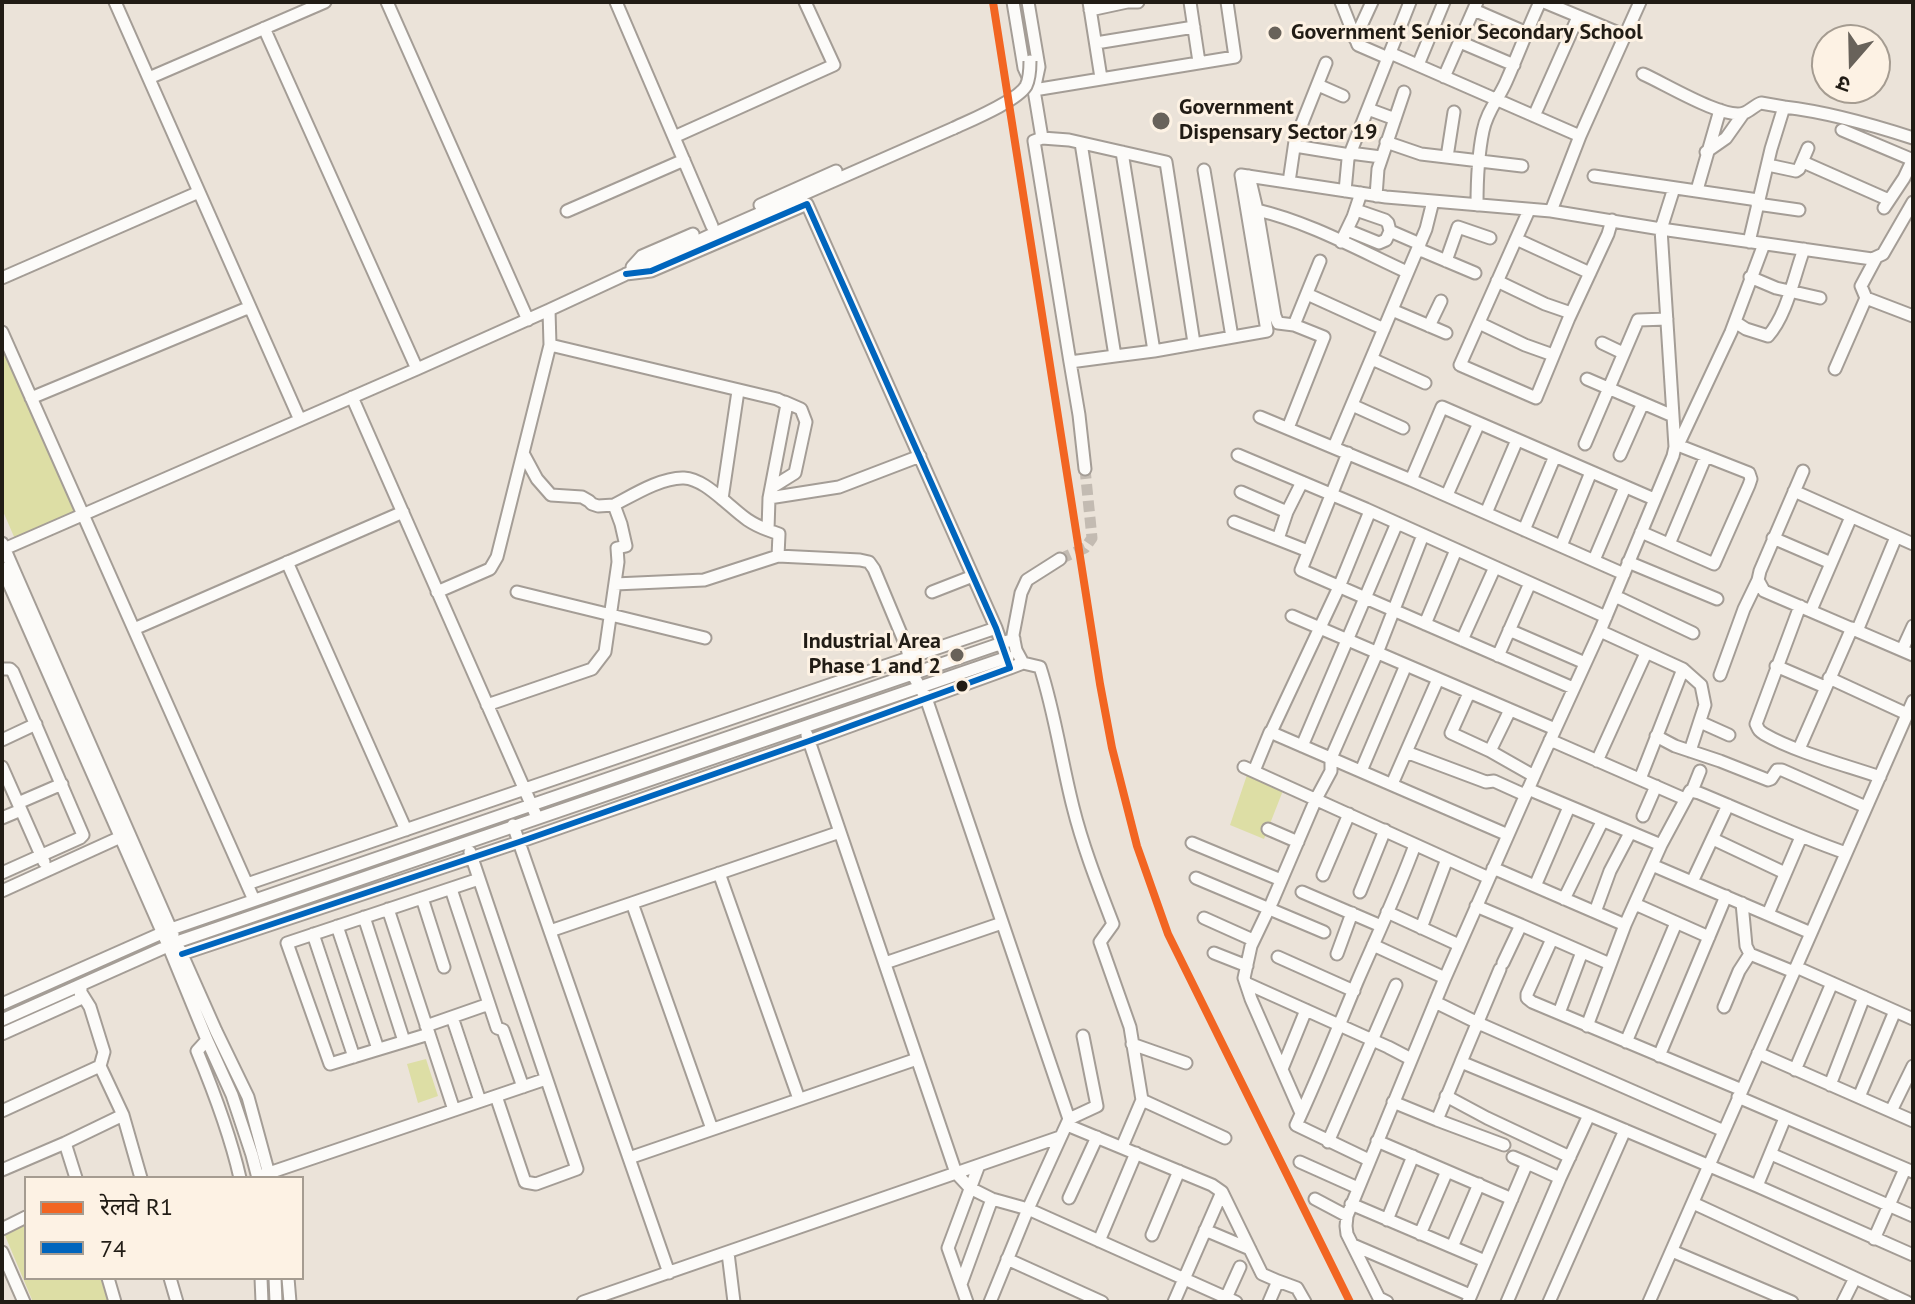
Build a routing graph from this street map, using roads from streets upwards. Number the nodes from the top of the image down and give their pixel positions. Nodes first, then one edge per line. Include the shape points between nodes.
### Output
1 (115, 2) edge
2 (325, 2) edge
3 (387, 2) edge
4 (616, 2) edge
5 (805, 2) edge
6 (1013, 2) edge
7 (1021, 2) edge
8 (1028, 2) edge
9 (1138, 2) edge
10 (1190, 2) edge
11 (1227, 2) edge
12 (1341, 2) edge
13 (1372, 2) edge
14 (1410, 2) edge
15 (1444, 2) edge
16 (1542, 2) edge
17 (1640, 2) edge
18 (304, 6) edge
19 (1089, 6) edge
20 (1476, 6) edge
21 (1578, 17) junction
22 (1194, 27) junction
23 (264, 28) junction
24 (1527, 33) junction
25 (1626, 36) junction
26 (1355, 39) junction
27 (1460, 42) junction
28 (1096, 43) junction
29 (1389, 55) junction
30 (1199, 62) junction
31 (1326, 63) dead end
32 (1418, 65) junction
33 (1514, 65) junction
34 (1643, 74) dead end
35 (1444, 77) junction
36 (149, 78) junction
37 (1101, 78) junction
38 (1318, 85) junction
39 (1034, 90) junction
40 (1404, 92) dead end
41 (1343, 96) dead end
42 (1497, 99) junction
43 (1784, 107) junction
44 (1368, 109) junction
45 (1720, 110) junction
46 (1454, 112) dead end
47 (1743, 114) junction
48 (1534, 116) junction
49 (1395, 119) junction
50 (1842, 130) dead end
51 (1580, 136) junction
52 (674, 137) junction
53 (1042, 138) junction
54 (1913, 138) edge
55 (1386, 142) junction
56 (1081, 143) junction
57 (1295, 146) junction
58 (1808, 148) dead end
59 (1122, 152) junction
60 (1706, 152) junction
61 (1350, 154) junction
62 (1381, 157) junction
63 (1447, 157) junction
64 (1913, 159) edge
65 (684, 160) junction
66 (1480, 161) junction
67 (1803, 162) junction
68 (1768, 165) junction
69 (1522, 166) dead end
70 (1204, 170) dead end
71 (836, 171) dead end
72 (1245, 176) junction
73 (1594, 176) dead end
74 (1289, 182) junction
75 (1674, 188) junction
76 (1697, 190) junction
77 (1345, 191) junction
78 (199, 192) junction
79 (1361, 193) junction
80 (1376, 196) junction
81 (1433, 201) junction
82 (1758, 202) junction
83 (1913, 202) edge
84 (1477, 205) junction
85 (1257, 210) junction
86 (1356, 210) junction
87 (1529, 210) junction
88 (1799, 210) dead end
89 (567, 211) dead end
90 (1551, 211) junction
91 (1612, 220) junction
92 (712, 226) junction
93 (1661, 229) junction
94 (1347, 230) junction
95 (1390, 231) junction
96 (1490, 238) dead end
97 (1516, 239) junction
98 (1341, 242) junction
99 (1749, 242) junction
100 (1764, 244) junction
101 (1419, 247) junction
102 (1804, 249) junction
103 (1876, 258) junction
104 (1320, 261) dead end
105 (1446, 261) junction
106 (1407, 272) junction
107 (1475, 273) dead end
108 (1590, 273) junction
109 (626, 274) junction
110 (1750, 277) junction
111 (2, 278) edge
112 (1497, 281) junction
113 (1789, 290) junction
114 (1307, 294) junction
115 (1820, 298) dead end
116 (1866, 298) junction
117 (1441, 301) dead end
118 (250, 307) junction
119 (549, 310) junction
120 (1392, 310) junction
121 (1912, 312) edge
122 (1571, 313) junction
123 (1667, 319) junction
124 (528, 320) junction
125 (1735, 322) junction
126 (1479, 323) junction
127 (1294, 325) junction
128 (1429, 326) junction
129 (1384, 329) junction
130 (2, 332) edge
131 (1446, 333) dead end
132 (1232, 337) junction
133 (1194, 343) junction
134 (1602, 343) dead end
135 (550, 345) junction
136 (1154, 351) junction
137 (1623, 353) junction
138 (1553, 355) junction
139 (1115, 356) junction
140 (1372, 359) junction
141 (1070, 362) junction
142 (417, 369) junction
143 (1835, 369) dead end
144 (1587, 379) dead end
145 (1425, 383) dead end
146 (1608, 387) junction
147 (738, 391) junction
148 (352, 397) junction
149 (31, 398) junction
150 (785, 402) junction
151 (1643, 403) junction
152 (1352, 405) junction
153 (1673, 416) junction
154 (1260, 417) dead end
155 (300, 420) junction
156 (1479, 423) junction
157 (1288, 428) junction
158 (1403, 428) dead end
159 (1517, 440) junction
160 (1585, 444) dead end
161 (1676, 445) junction
162 (1334, 447) junction
163 (523, 453) junction
164 (1348, 453) junction
165 (1238, 455) dead end
166 (1620, 455) dead end
167 (920, 456) junction
168 (1555, 456) junction
169 (1706, 456) junction
170 (1085, 469) tunnel mouth
171 (1803, 471) dead end
172 (1591, 472) junction
173 (1411, 480) junction
174 (1302, 482) junction
175 (1625, 487) junction
176 (1794, 491) junction
177 (1241, 492) dead end
178 (770, 493) junction
179 (1331, 494) junction
180 (1447, 495) junction
181 (722, 499) junction
182 (1654, 499) junction
183 (614, 505) junction
184 (1370, 511) junction
185 (403, 512) junction
186 (1287, 512) junction
187 (1486, 513) junction
188 (83, 515) junction
189 (1851, 517) junction
190 (1234, 522) dead end
191 (1397, 523) junction
192 (768, 530) junction
193 (1524, 530) junction
194 (1641, 532) junction
195 (1423, 535) junction
196 (1896, 537) junction
197 (1773, 538) junction
198 (1278, 539) junction
199 (1669, 544) junction
200 (1913, 544) edge
201 (1561, 546) junction
202 (3, 547) edge
203 (1456, 550) junction
204 (1308, 551) junction
205 (778, 556) junction
206 (1060, 559) tunnel mouth
207 (1594, 560) junction
208 (287, 562) junction
209 (1831, 563) junction
210 (1495, 567) junction
211 (2, 568) edge
212 (1626, 568) junction
213 (973, 576) junction
214 (1758, 580) junction
215 (1530, 583) junction
216 (615, 584) junction
217 (1339, 587) junction
218 (437, 592) junction
219 (517, 592) dead end
220 (932, 592) dead end
221 (1615, 596) junction
222 (1365, 598) junction
223 (1717, 599) dead end
224 (1805, 608) junction
225 (1393, 610) junction
226 (609, 615) junction
227 (1292, 616) dead end
228 (1606, 617) junction
229 (1425, 624) junction
230 (1913, 626) edge
231 (996, 628) junction
232 (134, 629) junction
233 (1320, 629) junction
234 (1854, 629) junction
235 (1509, 630) junction
236 (1600, 631) junction
237 (1693, 633) dead end
238 (705, 638) dead end
239 (1348, 640) junction
240 (1462, 640) junction
241 (1008, 642) junction
242 (1377, 653) junction
243 (1646, 653) junction
244 (1908, 653) edge
245 (1498, 656) junction
246 (909, 658) junction
247 (1009, 663) junction
248 (1023, 663) junction
249 (1585, 663) junction
250 (1406, 665) junction
251 (1776, 666) junction
252 (2, 669) edge
253 (1683, 669) junction
254 (913, 675) junction
255 (1720, 675) dead end
256 (1438, 679) junction
257 (1827, 682) junction
258 (1573, 688) junction
259 (924, 692) junction
260 (1469, 693) junction
261 (1913, 701) edge
262 (487, 705) junction
263 (1510, 710) junction
264 (1907, 714) junction
265 (1700, 722) junction
266 (36, 724) junction
267 (804, 726) junction
268 (1271, 732) junction
269 (1552, 735) junction
270 (1729, 735) dead end
271 (1656, 736) junction
272 (2, 740) edge
273 (809, 741) junction
274 (1302, 746) junction
275 (1799, 749) junction
276 (1490, 751) junction
277 (1690, 751) junction
278 (1406, 752) junction
279 (1331, 758) junction
280 (1597, 761) junction
281 (2, 767) edge
282 (1361, 771) junction
283 (1700, 771) dead end
284 (1534, 776) junction
285 (1880, 777) junction
286 (1640, 779) junction
287 (62, 784) junction
288 (1392, 784) junction
289 (1656, 786) junction
290 (524, 789) junction
291 (1527, 792) junction
292 (1688, 795) junction
293 (1316, 799) junction
294 (1728, 805) junction
295 (20, 806) junction
296 (1569, 807) junction
297 (1866, 807) junction
298 (534, 812) junction
299 (1349, 814) junction
300 (1643, 816) dead end
301 (2, 818) edge
302 (1602, 822) junction
303 (513, 825) junction
304 (1268, 829) dead end
305 (406, 830) junction
306 (1385, 830) junction
307 (840, 832) junction
308 (1630, 833) junction
309 (1508, 835) junction
310 (125, 836) junction
311 (1801, 837) junction
312 (1713, 839) junction
313 (466, 842) junction
314 (519, 842) junction
315 (1298, 842) junction
316 (1192, 843) dead end
317 (1415, 845) junction
318 (1661, 845) junction
319 (1846, 853) junction
320 (42, 856) junction
321 (472, 857) junction
322 (1447, 859) junction
323 (1652, 865) junction
324 (48, 870) junction
325 (2, 873) edge
326 (719, 873) junction
327 (1491, 873) junction
328 (1785, 873) junction
329 (1323, 875) dead end
330 (1196, 878) dead end
331 (479, 879) junction
332 (1281, 880) junction
333 (1692, 882) junction
334 (247, 884) junction
335 (1535, 886) junction
336 (451, 889) junction
337 (2, 891) edge
338 (1302, 892) dead end
339 (1360, 892) dead end
340 (1726, 896) junction
341 (422, 898) junction
342 (1564, 899) junction
343 (254, 900) junction
344 (632, 903) junction
345 (1742, 903) junction
346 (1635, 904) junction
347 (1476, 906) junction
348 (388, 909) junction
349 (1268, 909) junction
350 (1387, 912) junction
351 (1595, 912) junction
352 (1352, 913) junction
353 (1768, 914) junction
354 (364, 917) junction
355 (1204, 918) dead end
356 (1002, 923) junction
357 (1676, 923) junction
358 (1521, 925) junction
359 (1625, 925) junction
360 (337, 926) junction
361 (1381, 926) junction
362 (1421, 928) junction
363 (167, 931) junction
364 (550, 931) junction
365 (1324, 932) dead end
366 (1811, 933) junction
367 (313, 934) junction
368 (1709, 937) junction
369 (1552, 939) junction
370 (1253, 940) junction
371 (172, 943) junction
372 (1373, 945) junction
373 (1459, 945) junction
374 (1582, 952) junction
375 (1214, 953) dead end
376 (182, 954) junction
377 (1337, 954) dead end
378 (1750, 954) junction
379 (1278, 957) dead end
380 (885, 963) junction
381 (1610, 964) junction
382 (1247, 966) junction
383 (444, 967) dead end
384 (1795, 969) junction
385 (1445, 978) junction
386 (1832, 983) junction
387 (1248, 984) junction
388 (1396, 985) dead end
389 (81, 988) junction
390 (1354, 991) junction
391 (1864, 997) junction
392 (1435, 1002) junction
393 (2, 1004) edge
394 (489, 1004) junction
395 (1724, 1007) dead end
396 (1306, 1010) junction
397 (1895, 1011) junction
398 (1559, 1013) junction
399 (452, 1017) junction
400 (1913, 1019) edge
401 (2, 1020) edge
402 (1478, 1023) junction
403 (1340, 1026) junction
404 (1587, 1026) junction
405 (427, 1030) junction
406 (2, 1034) edge
407 (1083, 1036) dead end
408 (207, 1040) junction
409 (1373, 1040) junction
410 (404, 1041) junction
411 (1626, 1042) junction
412 (1132, 1044) junction
413 (378, 1049) junction
414 (1758, 1053) junction
415 (1659, 1056) junction
416 (354, 1057) junction
417 (917, 1059) junction
418 (1411, 1059) junction
419 (1461, 1062) junction
420 (1186, 1063) dead end
421 (100, 1066) junction
422 (1913, 1066) edge
423 (1282, 1069) junction
424 (1795, 1070) junction
425 (546, 1079) junction
426 (1830, 1085) junction
427 (523, 1087) junction
428 (1740, 1093) junction
429 (496, 1096) junction
430 (1446, 1096) junction
431 (1859, 1097) junction
432 (799, 1099) junction
433 (1142, 1100) junction
434 (480, 1101) junction
435 (1393, 1102) junction
436 (454, 1110) junction
437 (2, 1111) edge
438 (1891, 1111) junction
439 (1301, 1113) junction
440 (123, 1115) junction
441 (1589, 1115) junction
442 (1785, 1118) junction
443 (1437, 1120) junction
444 (1913, 1121) edge
445 (1068, 1122) junction
446 (712, 1129) junction
447 (1625, 1130) junction
448 (1724, 1131) junction
449 (1060, 1137) junction
450 (1097, 1137) junction
451 (1225, 1138) dead end
452 (1377, 1141) junction
453 (1328, 1142) junction
454 (65, 1143) junction
455 (1504, 1145) dead end
456 (1122, 1147) junction
457 (1136, 1153) junction
458 (1771, 1154) junction
459 (1413, 1156) junction
460 (1513, 1157) dead end
461 (1570, 1157) junction
462 (629, 1158) junction
463 (1369, 1160) junction
464 (1300, 1162) dead end
465 (1527, 1163) junction
466 (979, 1165) junction
467 (1709, 1165) junction
468 (2, 1170) edge
469 (1909, 1170) edge
470 (1179, 1171) junction
471 (1447, 1171) junction
472 (956, 1173) junction
473 (75, 1176) edge
474 (140, 1176) edge
475 (239, 1176) edge
476 (262, 1176) edge
477 (263, 1176) edge
478 (266, 1176) edge
479 (1560, 1178) junction
480 (1479, 1184) junction
481 (1757, 1186) junction
482 (970, 1188) junction
483 (1358, 1188) junction
484 (1222, 1192) junction
485 (1069, 1198) dead end
486 (992, 1199) junction
487 (1315, 1199) dead end
488 (1512, 1199) junction
489 (1693, 1203) junction
490 (1890, 1206) junction
491 (1028, 1209) junction
492 (1349, 1210) junction
493 (1913, 1216) edge
494 (24, 1218) edge
495 (1387, 1220) junction
496 (2, 1229) edge
497 (1205, 1230) junction
498 (1420, 1234) junction
499 (1152, 1235) dead end
500 (1874, 1239) junction
501 (1099, 1241) junction
502 (1353, 1245) junction
503 (1452, 1247) junction
504 (1250, 1249) junction
505 (1672, 1251) junction
506 (2, 1252) edge
507 (728, 1253) junction
508 (1913, 1255) edge
509 (1007, 1259) junction
510 (1485, 1261) junction
511 (1240, 1267) dead end
512 (669, 1273) junction
513 (1855, 1278) junction
514 (1184, 1279) junction
515 (109, 1280) edge
516 (171, 1280) edge
517 (261, 1280) edge
518 (275, 1280) edge
519 (288, 1280) edge
520 (1278, 1281) junction
521 (961, 1284) junction
522 (1075, 1296) edge
523 (600, 1299) edge
524 (1469, 1299) edge
525 (1231, 1300) edge
526 (24, 1302) edge
527 (115, 1302) edge
528 (177, 1302) edge
529 (262, 1302) edge
530 (276, 1302) edge
531 (290, 1302) edge
532 (583, 1302) edge
533 (734, 1302) edge
534 (967, 1302) edge
535 (990, 1302) edge
536 (1102, 1302) edge
537 (1174, 1302) edge
538 (1269, 1302) edge
539 (1305, 1302) edge
540 (1387, 1302) edge
541 (1507, 1302) edge
542 (1549, 1302) edge
543 (1649, 1302) edge
544 (1792, 1302) edge
545 (1843, 1302) edge
546 (1907, 1302) edge

1 - 36 street
2 - 18 street
3 - 124 street
4 - 52 street
5 - 52 street via 834,65
6 - 39 street via 1024,68
7 - 109 street, bridge via 1030,74 1017,95
8 - 39 street via 1039,67
9 - 19 street
10 - 22 street
11 - 30 street via 1235,57
12 - 26 street
13 - 26 street
14 - 29 street
15 - 32 street
16 - 21 street
16 - 24 street
17 - 25 street
18 - 23 street
19 - 28 street
20 - 24 street
20 - 27 street
21 - 25 street
21 - 48 street
22 - 28 street
22 - 30 street
23 - 36 street
23 - 142 street
24 - 33 street
25 - 51 street
26 - 29 street via 1358,45
27 - 33 street
27 - 35 street
28 - 37 street
29 - 32 street
29 - 44 street
30 - 37 street
31 - 38 street
32 - 35 street
33 - 42 street
34 - 45 street
35 - 42 street
36 - 78 street
37 - 39 street
38 - 41 street
38 - 57 street
39 - 53 street
40 - 49 street
42 - 48 street
42 - 66 street via 1483,132
43 - 47 street via 1761,103
43 - 54 street
43 - 68 street
44 - 49 street
44 - 61 street
45 - 47 street
45 - 60 street
46 - 63 street
47 - 60 street via 1726,138
48 - 51 street
49 - 55 street
50 - 64 street
51 - 90 street
52 - 65 street
53 - 56 street
53 - 141 street via 1034,141
55 - 62 street
55 - 63 street
56 - 59 street
56 - 139 street
57 - 61 street
57 - 74 street
58 - 67 street
59 - 133 street via 1166,162
59 - 136 street
60 - 76 street
61 - 62 street
61 - 77 street
62 - 80 street
63 - 66 street
64 - 67 street via 1887,204
65 - 89 street
65 - 92 street
66 - 69 street
66 - 84 street
67 - 68 street via 1796,171
68 - 82 street
70 - 132 street
71 - 92 street
72 - 74 street
72 - 85 street
72 - 132 street via 1267,331
73 - 75 street
74 - 77 street
75 - 76 street
75 - 93 street
76 - 82 street
77 - 79 street
78 - 111 street
78 - 118 street
79 - 80 street
79 - 86 street
80 - 81 street
81 - 84 street
81 - 101 street
82 - 88 street
82 - 99 street
83 - 103 street
84 - 87 street
85 - 98 street
85 - 127 street via 1275,316 1278,323
86 - 94 street
86 - 95 street via 1385,220
87 - 90 street
87 - 97 street
90 - 91 street
91 - 93 street
91 - 108 street
92 - 109 street via 642,256
93 - 99 street
93 - 123 street
94 - 95 street via 1379,243
94 - 98 street
95 - 101 street
96 - 105 street via 1458,227
97 - 108 street
97 - 112 street
98 - 106 street
99 - 100 street
100 - 102 street
100 - 110 street
101 - 105 street
101 - 106 street
102 - 103 street
102 - 113 street
103 - 116 street via 1861,286
104 - 114 street
105 - 107 street
106 - 120 street
108 - 122 street
109 - 119 street
109 - 167 street via 651,271 807,204
110 - 113 street
110 - 125 street
112 - 122 street
112 - 126 street
113 - 115 street
113 - 125 street via 1768,336
114 - 127 street
114 - 129 street
116 - 121 street
116 - 143 street
117 - 128 street
118 - 149 street
118 - 155 street
119 - 124 street
119 - 135 street
120 - 128 street
120 - 129 street
122 - 138 street
123 - 137 street via 1638,320
123 - 153 street
124 - 142 street
125 - 161 street
126 - 138 street
126 - 138 street via 1460,365 1494,380 1536,398
127 - 157 street via 1324,337
128 - 131 street
129 - 140 street
130 - 149 street
132 - 133 street
133 - 136 street
134 - 137 street
135 - 147 street
135 - 163 street
136 - 139 street
137 - 146 street
139 - 141 street
140 - 145 street
140 - 152 street
141 - 170 street
142 - 148 street
144 - 146 street
146 - 151 street
146 - 160 street
147 - 150 street
147 - 181 street
148 - 155 street
148 - 185 street
149 - 188 street
150 - 178 street
150 - 178 street via 801,409 806,422 795,473
151 - 153 street
151 - 166 street
152 - 158 street
152 - 162 street
153 - 161 street
154 - 157 street
155 - 188 street
156 - 159 street
156 - 173 street via 1442,407
156 - 180 street
157 - 162 street
159 - 168 street
159 - 187 street
161 - 169 street
161 - 182 street
162 - 164 street
163 - 183 street via 551,495
163 - 218 street via 490,569
164 - 173 street
164 - 179 street
165 - 174 street
167 - 178 street via 839,487
167 - 213 street
168 - 172 street
168 - 193 street
169 - 199 street
169 - 199 street via 1749,473 1749,485 1714,564
171 - 176 street
172 - 175 street
172 - 201 street
173 - 180 street
174 - 179 street
174 - 186 street
175 - 182 street
175 - 207 street
176 - 189 street
176 - 197 street
177 - 186 street
178 - 192 street
179 - 184 street
179 - 204 street
180 - 187 street
181 - 183 street via 685,478 641,490
181 - 192 street via 752,525
182 - 194 street
183 - 216 street via 626,546 617,548
184 - 191 street
184 - 217 street
185 - 208 street
185 - 218 street
186 - 198 street
187 - 193 street
188 - 202 street
188 - 232 street
189 - 196 street
189 - 209 street
190 - 198 street
191 - 195 street
191 - 222 street
192 - 205 street via 779,534
193 - 201 street
194 - 199 street
194 - 212 street
195 - 203 street
195 - 225 street
196 - 200 street
196 - 234 street
197 - 209 street
197 - 214 street
198 - 204 street
201 - 207 street
202 - 310 street
203 - 210 street
203 - 229 street
204 - 217 street via 1301,570
205 - 216 street via 704,580
205 - 246 street via 869,562
206 - 241 street via 1027,580
207 - 212 street
208 - 232 street
208 - 305 street
209 - 224 street
210 - 215 street
210 - 240 street
211 - 310 street
212 - 221 street
212 - 223 street
213 - 220 street
213 - 231 street
214 - 224 street via 1771,596
214 - 255 street
215 - 228 street
215 - 235 street
216 - 226 street
217 - 222 street
217 - 233 street
218 - 262 street
219 - 226 street
221 - 228 street
221 - 237 street
222 - 225 street
222 - 239 street
224 - 234 street
224 - 251 street
225 - 229 street
225 - 242 street
226 - 238 street
226 - 262 street via 605,652 592,669
227 - 233 street
228 - 236 street
229 - 240 street
230 - 244 street
231 - 241 street
231 - 246 street
232 - 334 street
233 - 239 street
233 - 268 street
234 - 244 street
234 - 257 street
235 - 245 street
235 - 249 street
236 - 243 street
236 - 249 street
239 - 242 street
239 - 274 street
240 - 245 street
241 - 247 street
241 - 248 street
241 - 254 street
242 - 250 street
242 - 279 street
243 - 253 street
243 - 280 street
245 - 258 street
246 - 254 street
246 - 290 street
247 - 248 street
247 - 259 street
248 - 412 street via 1040,667 1048,690 1086,857 1113,924 1100,942
249 - 258 street
250 - 256 street
250 - 282 street
251 - 257 street
251 - 275 street via 1756,724 1764,734
252 - 266 street via 13,672
253 - 265 street via 1701,685 1705,705
253 - 271 street
254 - 259 street
254 - 298 street
256 - 260 street
256 - 278 street
257 - 264 street
257 - 275 street
258 - 269 street
259 - 267 street
259 - 273 street
259 - 356 street
260 - 263 street
260 - 276 street via 1451,733
261 - 264 street
262 - 290 street
263 - 269 street
263 - 276 street
264 - 285 street
265 - 270 street
265 - 277 street
266 - 272 street
266 - 287 street
267 - 273 street
267 - 298 street
268 - 274 street
268 - 293 street via 1249,769
269 - 280 street
269 - 284 street
271 - 277 street
271 - 286 street
273 - 307 street
273 - 314 street
274 - 279 street
275 - 285 street
276 - 284 street
277 - 297 street via 1768,780 1782,770
278 - 288 street
278 - 291 street
279 - 282 street
279 - 293 street via 1331,771
280 - 286 street
281 - 295 street
282 - 288 street
283 - 292 street
284 - 291 street
285 - 297 street
286 - 289 street
287 - 295 street
287 - 320 street via 83,835
288 - 309 street
289 - 292 street
289 - 300 street
290 - 298 street
290 - 305 street
291 - 296 street
291 - 309 street
292 - 294 street
292 - 318 street
293 - 299 street
293 - 315 street
294 - 311 street
294 - 312 street
295 - 301 street
295 - 320 street
296 - 302 street
296 - 335 street
297 - 319 street
298 - 303 street
298 - 343 street
299 - 306 street
299 - 329 street
302 - 308 street
302 - 342 street
303 - 313 street
303 - 314 street
304 - 315 street
305 - 334 street
306 - 317 street
306 - 339 street
307 - 326 street
307 - 380 street
308 - 318 street
308 - 351 street
309 - 327 street
310 - 324 street
310 - 363 street
311 - 319 street
311 - 328 street
312 - 328 street
312 - 333 street
313 - 321 street
313 - 371 street
314 - 321 street
314 - 364 street
315 - 332 street
316 - 332 street
317 - 322 street
317 - 350 street
318 - 323 street
319 - 366 street
320 - 324 street
320 - 325 street
321 - 331 street
321 - 376 street
322 - 327 street
322 - 362 street
323 - 333 street
323 - 346 street
324 - 337 street
326 - 344 street
326 - 432 street
327 - 335 street
327 - 347 street
328 - 353 street
330 - 349 street
331 - 336 street
331 - 425 street
332 - 349 street
333 - 340 street
334 - 343 street
335 - 342 street
336 - 341 street
336 - 394 street
338 - 352 street
340 - 345 street
340 - 368 street
341 - 348 street
341 - 383 street
342 - 351 street
343 - 363 street
344 - 364 street
344 - 446 street
345 - 353 street
345 - 378 street
346 - 357 street
346 - 359 street
347 - 358 street
347 - 373 street
348 - 354 street
348 - 405 street
349 - 365 street
349 - 370 street
350 - 361 street
350 - 362 street
351 - 359 street
352 - 361 street
352 - 377 street
353 - 366 street
354 - 360 street
354 - 410 street
355 - 370 street
356 - 380 street
356 - 445 street
357 - 368 street
357 - 411 street
358 - 369 street
358 - 402 street
359 - 381 street
360 - 367 street
360 - 413 street
361 - 372 street
362 - 373 street
363 - 371 street
363 - 393 street
364 - 462 street
366 - 384 street
367 - 416 street
367 - 416 street via 287,943 330,1064
368 - 415 street
369 - 374 street
369 - 398 street via 1527,998
370 - 382 street
371 - 376 street
371 - 389 street
371 - 408 street
372 - 385 street
372 - 390 street
373 - 385 street
374 - 381 street
374 - 398 street
375 - 382 street
376 - 477 street via 248,1097
378 - 384 street
378 - 395 street
379 - 390 street
380 - 417 street
381 - 404 street
382 - 387 street
384 - 386 street
384 - 414 street
385 - 392 street
386 - 391 street
386 - 424 street
387 - 396 street
387 - 423 street
388 - 409 street
389 - 401 street
389 - 406 street via 80,999
389 - 421 street via 104,1052
390 - 403 street
391 - 397 street
391 - 426 street
392 - 402 street
392 - 418 street
394 - 399 street
394 - 427 street
396 - 403 street
396 - 423 street
397 - 400 street
397 - 431 street
398 - 404 street
399 - 405 street
399 - 434 street
402 - 419 street
402 - 448 street
403 - 409 street
403 - 439 street
404 - 411 street
405 - 410 street
405 - 436 street
407 - 445 street via 1097,1106
408 - 475 street via 197,1051
408 - 476 street
409 - 418 street
409 - 453 street
410 - 413 street
411 - 415 street
412 - 420 street
412 - 433 street
413 - 416 street
414 - 424 street
414 - 428 street
415 - 428 street
417 - 432 street
417 - 472 street
418 - 435 street
419 - 430 street
419 - 441 street
421 - 437 street
421 - 440 street
422 - 438 street
423 - 439 street
424 - 426 street
425 - 427 street
425 - 429 street via 577,1169 536,1184 525,1182
426 - 431 street
427 - 429 street
428 - 442 street
428 - 448 street
429 - 434 street
430 - 443 street
430 - 461 street
431 - 438 street
432 - 446 street
433 - 451 street
433 - 456 street
434 - 436 street
435 - 443 street
435 - 452 street
436 - 478 street
438 - 444 street
439 - 453 street via 1296,1125
440 - 454 street
440 - 474 street
441 - 447 street
441 - 461 street
442 - 458 street
442 - 469 street
443 - 455 street
445 - 449 street
445 - 450 street
446 - 462 street
447 - 467 street
447 - 542 street
448 - 467 street
449 - 466 street
449 - 491 street
450 - 456 street
450 - 485 street
452 - 459 street
452 - 463 street
453 - 463 street
454 - 468 street
454 - 473 street
456 - 457 street
457 - 470 street
457 - 501 street
458 - 481 street
458 - 490 street
459 - 471 street
459 - 495 street
460 - 465 street
461 - 479 street
462 - 512 street
463 - 483 street
464 - 483 street
465 - 479 street
465 - 488 street
466 - 472 street
466 - 482 street
467 - 481 street
467 - 489 street
469 - 490 street
470 - 484 street
470 - 499 street
471 - 480 street
471 - 498 street
472 - 482 street
472 - 507 street
479 - 541 street
480 - 488 street
480 - 503 street
481 - 500 street
482 - 486 street
482 - 521 street via 948,1248
483 - 492 street
484 - 497 street
484 - 504 street
486 - 491 street
486 - 521 street
487 - 492 street
488 - 510 street
489 - 505 street
489 - 513 street
490 - 493 street
490 - 500 street
491 - 501 street
491 - 509 street
492 - 495 street
492 - 502 street via 1346,1226
494 - 496 street
495 - 498 street
497 - 504 street
497 - 514 street
498 - 503 street
500 - 508 street
501 - 514 street
502 - 524 street
502 - 540 street via 1379,1298
503 - 510 street
504 - 520 street via 1262,1274
505 - 543 street
505 - 544 street
506 - 526 street
507 - 512 street
507 - 533 street
509 - 522 street
509 - 535 street
510 - 524 street
511 - 525 street
512 - 523 street
513 - 545 street
513 - 546 street
514 - 525 street
514 - 537 street
515 - 527 street
516 - 528 street
517 - 529 street
518 - 530 street
519 - 531 street
520 - 538 street
520 - 539 street via 1297,1288
521 - 534 street
522 - 536 street
523 - 532 street

